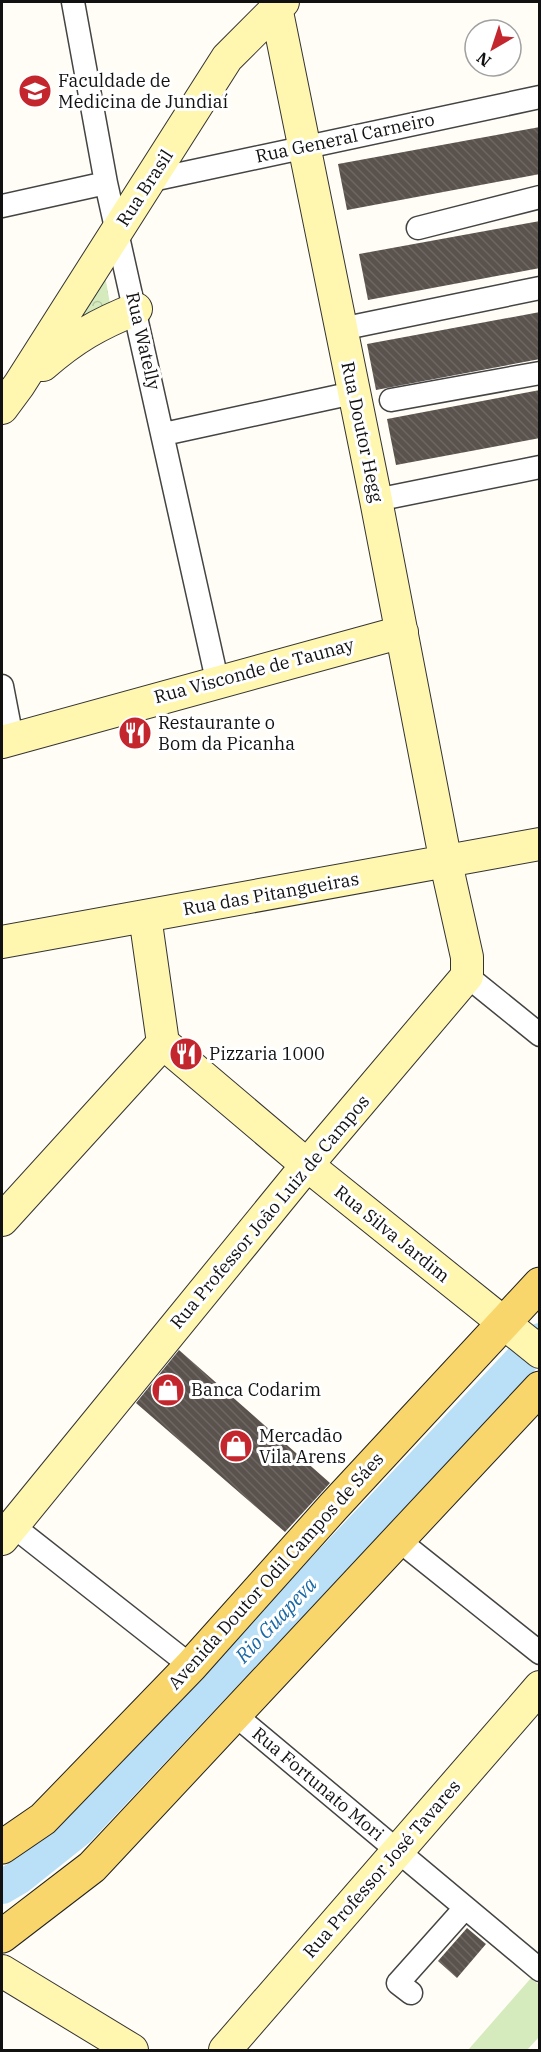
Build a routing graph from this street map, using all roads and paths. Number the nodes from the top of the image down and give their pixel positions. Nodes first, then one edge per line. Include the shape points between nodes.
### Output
1 (73, 2) edge
2 (278, 4) edge
3 (540, 97) edge
4 (305, 146) junction
5 (152, 180) junction
6 (106, 183) junction
7 (540, 197) edge
8 (2, 206) edge
9 (418, 228) dead end
10 (118, 230) junction
11 (540, 288) edge
12 (136, 309) junction
13 (341, 329) junction
14 (540, 374) edge
15 (354, 393) junction
16 (10, 396) edge
17 (391, 400) dead end
18 (164, 434) junction
19 (540, 467) edge
20 (376, 500) junction
21 (402, 632) junction
22 (217, 680) junction
23 (2, 686) edge
24 (7, 740) edge
25 (540, 844) edge
26 (446, 863) junction
27 (145, 916) junction
28 (2, 942) edge
29 (466, 976) junction
30 (540, 1035) edge
31 (163, 1043) junction
32 (307, 1165) junction
33 (2, 1220) edge
34 (540, 1284) edge
35 (521, 1338) edge
36 (540, 1388) edge
37 (7, 1532) edge
38 (398, 1539) junction
39 (540, 1653) edge
40 (191, 1666) junction
41 (540, 1687) edge
42 (234, 1714) junction
43 (2, 1846) edge
44 (398, 1851) junction
45 (465, 1908) junction
46 (2, 1935) edge
47 (540, 1970) edge
48 (2, 1971) edge
49 (411, 1993) dead end
50 (132, 2050) edge
51 (225, 2050) edge

1 - 6 street, Rua Watelly
2 - 4 street, Rua Doutor Hegg
2 - 5 street, Rua Brasil via 227,58
3 - 4 street, Rua General Carneiro
4 - 5 street, Rua General Carneiro
4 - 13 street, Rua Doutor Hegg
5 - 10 street, Rua Brasil
6 - 8 street
6 - 10 street, Rua Watelly
7 - 9 street
10 - 12 street, Rua Watelly
10 - 16 street, Rua Brasil
11 - 13 street
12 - 16 street via 71,340
12 - 18 street, Rua Watelly
13 - 15 street, Rua Doutor Hegg
14 - 17 street
15 - 18 street
15 - 20 street, Rua Doutor Hegg
18 - 22 street, Rua Watelly
19 - 20 street
20 - 21 street, Rua Doutor Hegg
21 - 22 street, Rua Visconde de Taunay
21 - 26 street, Rua Doutor Hegg
22 - 24 street, Rua Visconde de Taunay
23 - 24 street
25 - 26 street, Rua das Pitangueiras
26 - 27 street, Rua das Pitangueiras
26 - 29 street via 467,957
27 - 28 street, Rua das Pitangueiras
27 - 31 street
29 - 30 street
29 - 32 street, Rua Professor João Luiz de Campos
31 - 32 street, Rua Silva Jardim
31 - 33 street
32 - 35 street, Rua Silva Jardim
32 - 37 street, Rua Professor João Luiz de Campos
34 - 35 main road, Avenida Doutor Odil Campos de Sáes
35 - 40 main road, Avenida Doutor Odil Campos de Sáes
36 - 38 main road
37 - 40 street
38 - 39 street
38 - 42 main road
40 - 43 main road, Avenida Doutor Odil Campos de Sáes via 43,1819
41 - 44 street, Rua Professor José Tavares
42 - 44 street, Rua Fortunato Mori
42 - 46 main road via 92,1867
44 - 45 street, Rua Fortunato Mori
44 - 51 street, Rua Professor José Tavares
45 - 47 street, Rua Fortunato Mori
45 - 49 street via 398,1983
48 - 50 street

